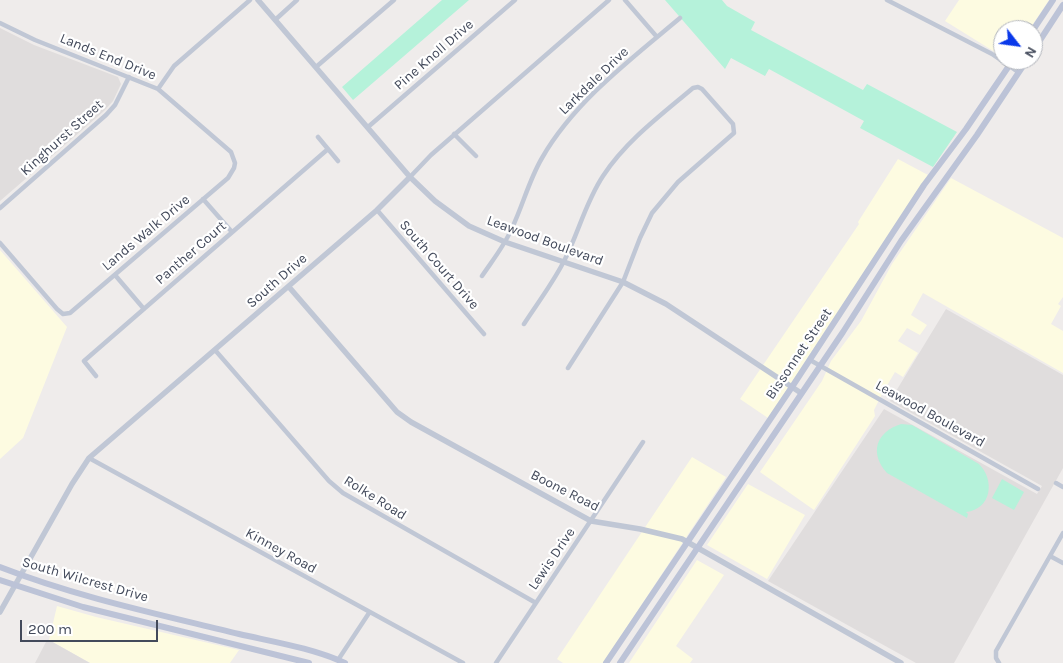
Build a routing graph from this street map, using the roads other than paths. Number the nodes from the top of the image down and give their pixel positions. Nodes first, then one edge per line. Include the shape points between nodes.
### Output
1 (250, 0) edge
2 (258, 0) edge
3 (297, 0) edge
4 (394, 0) edge
5 (515, 0) edge
6 (609, 0) edge
7 (625, 0) edge
8 (887, 0) edge
9 (1053, 0) edge
10 (1063, 5) edge
11 (680, 18) dead end
12 (275, 20) junction
13 (1040, 20) edge
14 (0, 23) edge
15 (1043, 36) edge
16 (657, 37) junction
17 (993, 54) edge
18 (316, 67) junction
19 (1006, 70) edge
20 (1018, 72) edge
21 (129, 77) junction
22 (158, 89) junction
23 (368, 127) junction
24 (454, 134) junction
25 (318, 137) dead end
26 (328, 149) junction
27 (476, 156) dead end
28 (338, 161) dead end
29 (234, 168) joint
30 (410, 177) junction
31 (203, 199) junction
32 (0, 208) edge
33 (377, 210) junction
34 (232, 232) junction
35 (504, 242) junction
36 (0, 243) edge
37 (563, 263) junction
38 (115, 275) junction
39 (482, 276) dead end
40 (623, 282) junction
41 (289, 287) junction
42 (857, 288) junction
43 (868, 294) junction
44 (144, 309) junction
45 (524, 324) dead end
46 (484, 334) dead end
47 (215, 350) junction
48 (810, 360) junction
49 (820, 366) junction
50 (568, 368) dead end
51 (96, 376) dead end
52 (792, 387) junction
53 (801, 394) junction
54 (643, 442) dead end
55 (90, 458) junction
56 (1056, 483) dead end
57 (1063, 487) edge
58 (1038, 489) dead end
59 (591, 521) junction
60 (1063, 533) edge
61 (687, 541) junction
62 (698, 547) junction
63 (1050, 556) junction
64 (1063, 563) edge
65 (0, 567) edge
66 (20, 575) junction
67 (0, 580) edge
68 (14, 586) junction
69 (86, 596) junction
70 (536, 603) junction
71 (83, 607) junction
72 (147, 611) junction
73 (0, 612) edge
74 (370, 613) junction
75 (145, 622) junction
76 (208, 626) junction
77 (206, 637) junction
78 (337, 662) edge
79 (896, 662) edge
80 (309, 663) edge
81 (345, 663) edge
82 (463, 663) edge
83 (496, 663) edge
84 (606, 663) edge
85 (620, 663) edge
86 (999, 663) edge

1 - 22 street via 174,66
2 - 12 street, Leawood Boulevard
3 - 12 street
4 - 18 street
5 - 23 street, Pine Knoll Drive
6 - 24 street, South Drive
7 - 16 street
8 - 17 street
9 - 13 main road
10 - 15 main road
11 - 16 street, Larkdale Drive
12 - 18 street, Leawood Boulevard
14 - 21 street, Lands End Drive
16 - 35 street, Larkdale Drive via 566,122 542,157
18 - 23 street, Leawood Boulevard
19 - 42 main road, Bissonnet Street via 924,185
20 - 43 main road, Bissonnet Street
21 - 22 street, Lands End Drive
21 - 32 street, Kinghurst Street via 115,105 106,115
22 - 29 street, Lands End Drive via 231,152
23 - 30 street, Leawood Boulevard
24 - 27 street
24 - 30 street, South Drive
25 - 26 street
26 - 28 street
26 - 34 street, Panther Court
29 - 31 street, Lands Walk Drive via 228,178
30 - 33 street, South Drive
30 - 35 street, Leawood Boulevard via 469,226
31 - 34 street
31 - 38 street, Lands Walk Drive
33 - 41 street, South Drive
33 - 46 street, South Court Drive
34 - 44 street, Panther Court
35 - 37 street, Leawood Boulevard
35 - 39 street, Larkdale Drive
36 - 38 street, Lands Walk Drive via 63,314 70,312
37 - 40 street, Leawood Boulevard
37 - 40 street via 602,177 627,147 698,87 733,124 734,132 678,182 652,213
37 - 45 street
38 - 44 street
40 - 50 street
40 - 52 street, Leawood Boulevard via 670,306
41 - 47 street, South Drive
41 - 59 street, Boone Road via 396,412
42 - 43 main road
42 - 48 main road, Bissonnet Street
43 - 49 main road, Bissonnet Street
44 - 51 street, Panther Court via 84,360
47 - 55 street, South Drive
47 - 70 street, Rolke Road via 342,493
48 - 49 street, Leawood Boulevard
48 - 52 main road, Bissonnet Street
49 - 53 main road, Bissonnet Street
49 - 58 street, Leawood Boulevard
52 - 53 street, Leawood Boulevard
52 - 61 main road, Bissonnet Street
53 - 62 main road, Bissonnet Street
54 - 59 street, Lewis Drive
55 - 66 street, South Drive
55 - 74 street, Kinney Road
56 - 57 street
59 - 61 street, Boone Road
59 - 70 street, Lewis Drive
60 - 63 street
61 - 62 street, Boone Road
61 - 84 main road, Bissonnet Street
62 - 79 street, Boone Road
62 - 85 main road, Bissonnet Street
63 - 64 street
63 - 86 street via 996,651
65 - 66 main road, South Wilcrest Drive
66 - 68 street, South Drive
66 - 69 main road, South Wilcrest Drive
67 - 68 main road, South Wilcrest Drive
68 - 71 main road, South Wilcrest Drive
68 - 73 street, South Drive
69 - 71 main road
69 - 72 main road, South Wilcrest Drive
70 - 83 street, Lewis Drive
71 - 75 main road, South Wilcrest Drive
72 - 75 main road
72 - 76 main road, South Wilcrest Drive
74 - 78 street
74 - 82 street, Kinney Road
75 - 77 main road, South Wilcrest Drive
76 - 77 main road
76 - 78 main road, South Wilcrest Drive
77 - 80 main road, South Wilcrest Drive
78 - 81 main road, South Wilcrest Drive

